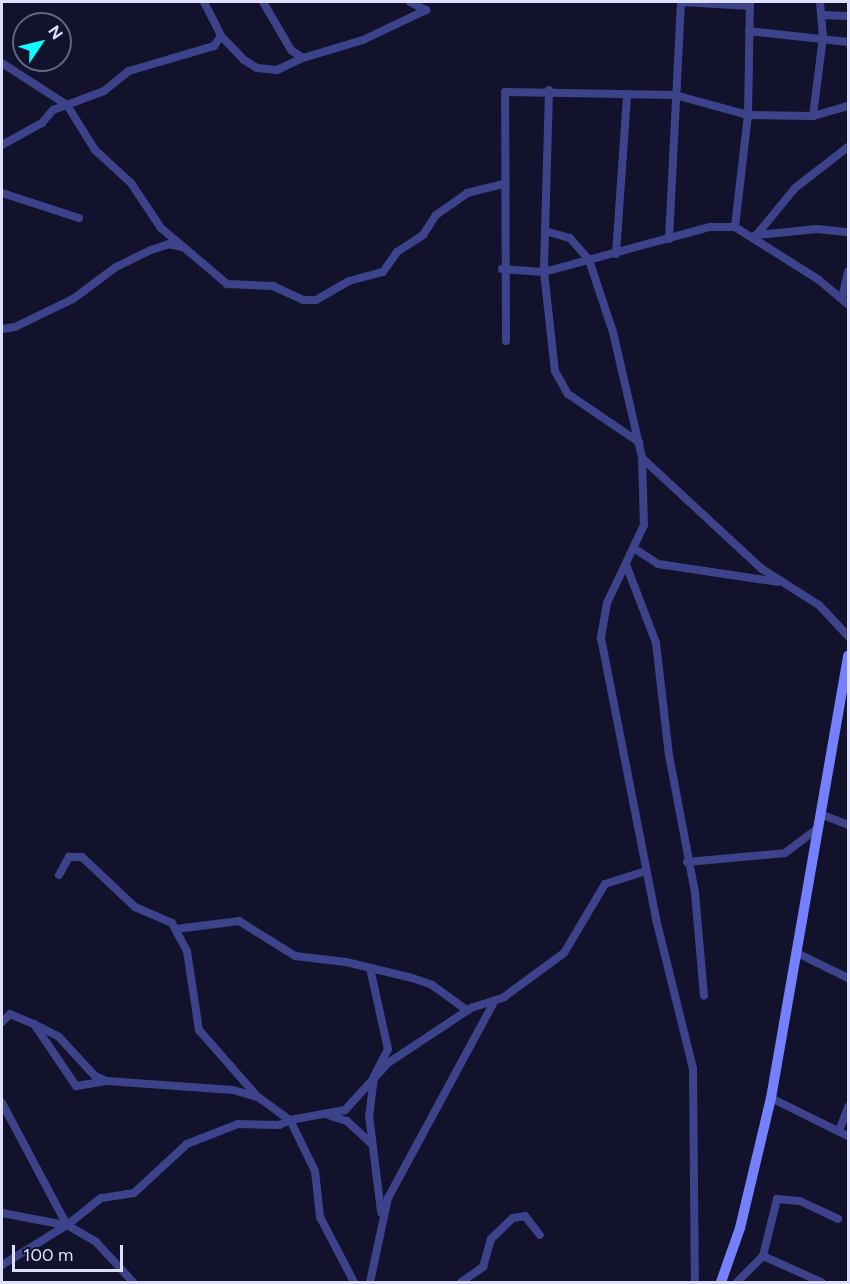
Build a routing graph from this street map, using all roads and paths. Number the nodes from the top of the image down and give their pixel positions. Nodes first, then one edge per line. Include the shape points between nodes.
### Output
1 (204, 2) edge
2 (263, 2) edge
3 (410, 2) edge
4 (682, 2) edge
5 (820, 2) edge
6 (750, 4) edge
7 (821, 15) junction
8 (849, 16) edge
9 (749, 31) junction
10 (221, 36) junction
11 (823, 37) junction
12 (849, 42) edge
13 (303, 58) junction
14 (2, 63) edge
15 (549, 90) junction
16 (675, 95) junction
17 (627, 96) junction
18 (67, 105) junction
19 (849, 106) edge
20 (748, 115) junction
21 (813, 116) junction
22 (2, 144) edge
23 (849, 147) edge
24 (502, 184) junction
25 (2, 193) edge
26 (79, 218) dead end
27 (735, 227) junction
28 (545, 231) junction
29 (849, 232) edge
30 (755, 236) junction
31 (669, 239) junction
32 (183, 248) junction
33 (616, 254) junction
34 (589, 260) junction
35 (502, 269) junction
36 (544, 272) junction
37 (849, 273) edge
38 (842, 298) junction
39 (849, 304) edge
40 (2, 329) edge
41 (506, 341) dead end
42 (639, 442) junction
43 (642, 458) junction
44 (636, 549) junction
45 (627, 567) junction
46 (785, 584) junction
47 (849, 636) edge
48 (849, 656) edge
49 (845, 693) edge
50 (820, 814) junction
51 (849, 825) edge
52 (818, 828) junction
53 (687, 862) junction
54 (646, 871) junction
55 (59, 875) dead end
56 (176, 929) junction
57 (796, 953) junction
58 (370, 968) junction
59 (849, 978) edge
60 (704, 996) dead end
61 (493, 1004) junction
62 (2, 1008) edge
63 (468, 1011) junction
64 (10, 1014) junction
65 (2, 1022) edge
66 (34, 1024) junction
67 (374, 1077) junction
68 (107, 1081) junction
69 (258, 1097) junction
70 (771, 1098) junction
71 (2, 1103) edge
72 (849, 1107) edge
73 (327, 1114) junction
74 (290, 1120) junction
75 (839, 1131) junction
76 (849, 1136) edge
77 (374, 1145) junction
78 (2, 1213) edge
79 (838, 1219) dead end
80 (382, 1222) junction
81 (67, 1225) junction
82 (540, 1235) dead end
83 (763, 1256) junction
84 (2, 1265) edge
85 (133, 1282) edge
86 (354, 1282) edge
87 (370, 1282) edge
88 (461, 1282) edge
89 (695, 1282) edge
90 (721, 1282) edge
91 (737, 1282) edge
92 (821, 1282) edge

1 - 10 street
2 - 13 street via 291,50
3 - 13 street via 426,10 363,40
4 - 6 street
4 - 16 street
5 - 7 street
6 - 9 street
7 - 8 street
7 - 11 street
9 - 11 street
9 - 20 street
10 - 13 street via 233,52 257,68 277,70
10 - 18 street via 214,46 129,71 104,91
11 - 12 street
11 - 21 street
14 - 18 street
15 - 17 street
15 - 24 street via 512,90 502,98
15 - 28 street
16 - 17 street
16 - 20 street
16 - 31 street
17 - 33 street
18 - 22 street
18 - 32 street via 95,150 125,177 161,228
19 - 21 street
20 - 21 street
20 - 27 street
23 - 30 street via 795,188
24 - 32 street via 467,192 436,215 423,236 397,252 382,272 349,281 316,300 303,300 273,286 227,284
24 - 35 street
25 - 26 street
27 - 30 street
27 - 31 street via 710,227
28 - 34 street via 570,238
28 - 36 street
29 - 30 street via 817,229
30 - 38 street
31 - 33 street
32 - 40 street via 169,244 151,250 116,267 59,306
33 - 34 street
34 - 36 street
34 - 42 street via 613,332
35 - 36 street
35 - 41 street
36 - 42 street via 561,386
37 - 38 street
38 - 39 street
42 - 43 street
43 - 44 street via 647,495 644,525
43 - 46 street via 762,569
44 - 45 street
44 - 46 street via 658,564
45 - 53 street via 656,643
45 - 54 street via 607,603 601,638
46 - 47 street via 819,605
48 - 49 main road
49 - 50 main road
50 - 51 street
50 - 52 main road
52 - 53 street via 785,853
52 - 57 main road
53 - 60 street via 695,893
54 - 61 street via 605,884 564,953
54 - 89 street via 693,1069
55 - 56 street via 69,857 82,857 135,907
56 - 58 street via 238,921 295,956
56 - 69 street via 192,972 199,1030
57 - 59 street
57 - 70 main road
58 - 63 street via 432,985
58 - 67 street via 388,1049
61 - 63 street
61 - 80 street via 388,1198
62 - 64 street
63 - 67 street via 412,1046
64 - 65 street
64 - 66 street
66 - 68 street via 59,1037 96,1076
66 - 68 street via 76,1086
67 - 73 street via 345,1110
67 - 77 street via 369,1115
68 - 69 street via 228,1089
69 - 74 street
70 - 75 street
70 - 90 main road via 740,1228
71 - 81 street
72 - 75 street
73 - 74 street
73 - 77 street via 347,1120
74 - 81 street via 258,1126 238,1124 187,1144 134,1193 101,1198
74 - 86 street via 315,1171 320,1217
75 - 76 street
77 - 80 street
78 - 81 street
79 - 83 street via 800,1201 777,1200
80 - 87 street
81 - 84 street
81 - 85 street via 96,1242
82 - 88 street via 525,1216 513,1218 491,1239 483,1267
83 - 91 street
83 - 92 street

